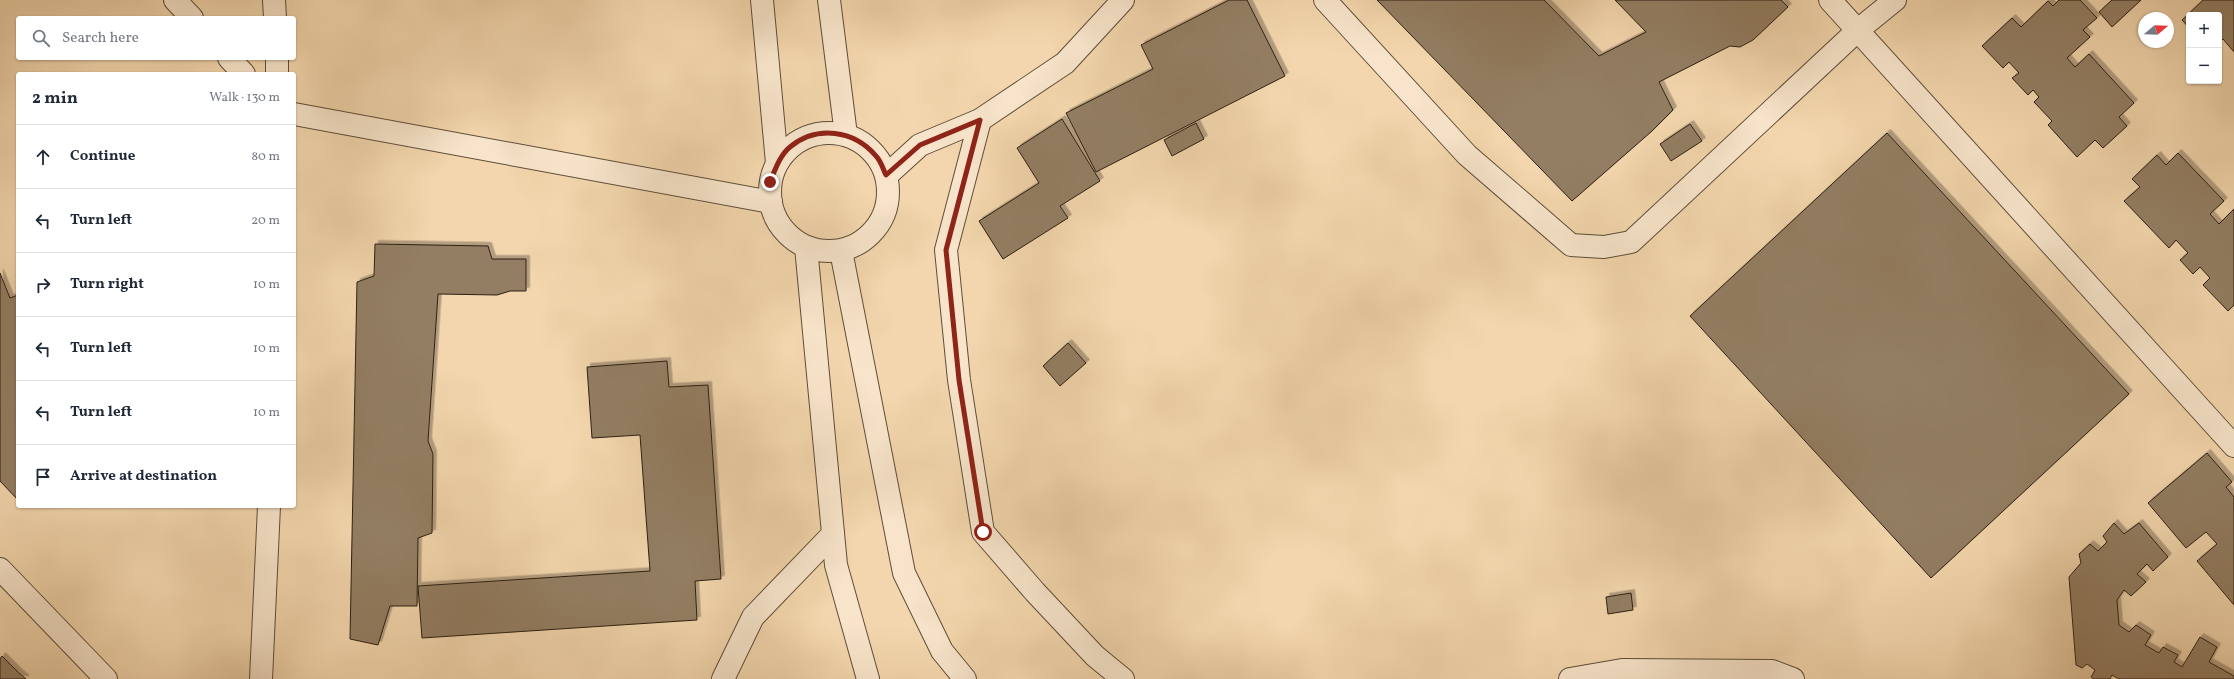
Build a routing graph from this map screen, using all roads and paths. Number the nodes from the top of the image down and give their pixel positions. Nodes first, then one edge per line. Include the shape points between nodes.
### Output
1 (175, 0) edge
2 (274, 0) edge
3 (762, 0) edge
4 (829, 0) edge
5 (1123, 0) edge
6 (1325, 0) edge
7 (1830, 0) edge
8 (1895, 0) edge
9 (190, 16) edge
10 (275, 16) edge
11 (1858, 30) junction
12 (231, 60) edge
13 (277, 60) edge
14 (242, 72) edge
15 (278, 72) edge
16 (296, 114) edge
17 (980, 120) junction
18 (846, 135) junction
19 (777, 163) junction
20 (886, 175) junction
21 (770, 202) junction
22 (806, 247) junction
23 (841, 251) junction
24 (2234, 446) edge
25 (269, 508) edge
26 (833, 534) junction
27 (0, 568) edge
28 (106, 679) edge
29 (261, 679) edge
30 (723, 679) edge
31 (868, 679) edge
32 (965, 679) edge
33 (1123, 679) edge
34 (1570, 679) edge
35 (1793, 679) edge

1 - 9 street
2 - 10 street
3 - 19 street
4 - 18 street
5 - 17 street via 1065,63
6 - 11 street via 1467,154 1571,244 1604,247 1631,242
7 - 11 street
8 - 11 street
11 - 24 street
12 - 14 street
13 - 15 street
16 - 21 street
17 - 20 street via 920,145
17 - 33 street via 946,250 959,380 983,532 1095,656
18 - 19 street via 826,132 806,137 789,147
18 - 20 street via 864,143 877,157
19 - 21 street via 770,182
20 - 23 street via 889,194 885,214 875,231 859,244
21 - 22 street via 777,220 789,236
22 - 23 street via 823,252
22 - 26 street
23 - 32 street via 904,573 942,651
25 - 29 street
26 - 30 street via 752,617
26 - 31 street via 836,565
27 - 28 street
34 - 35 street via 1630,670 1772,671

